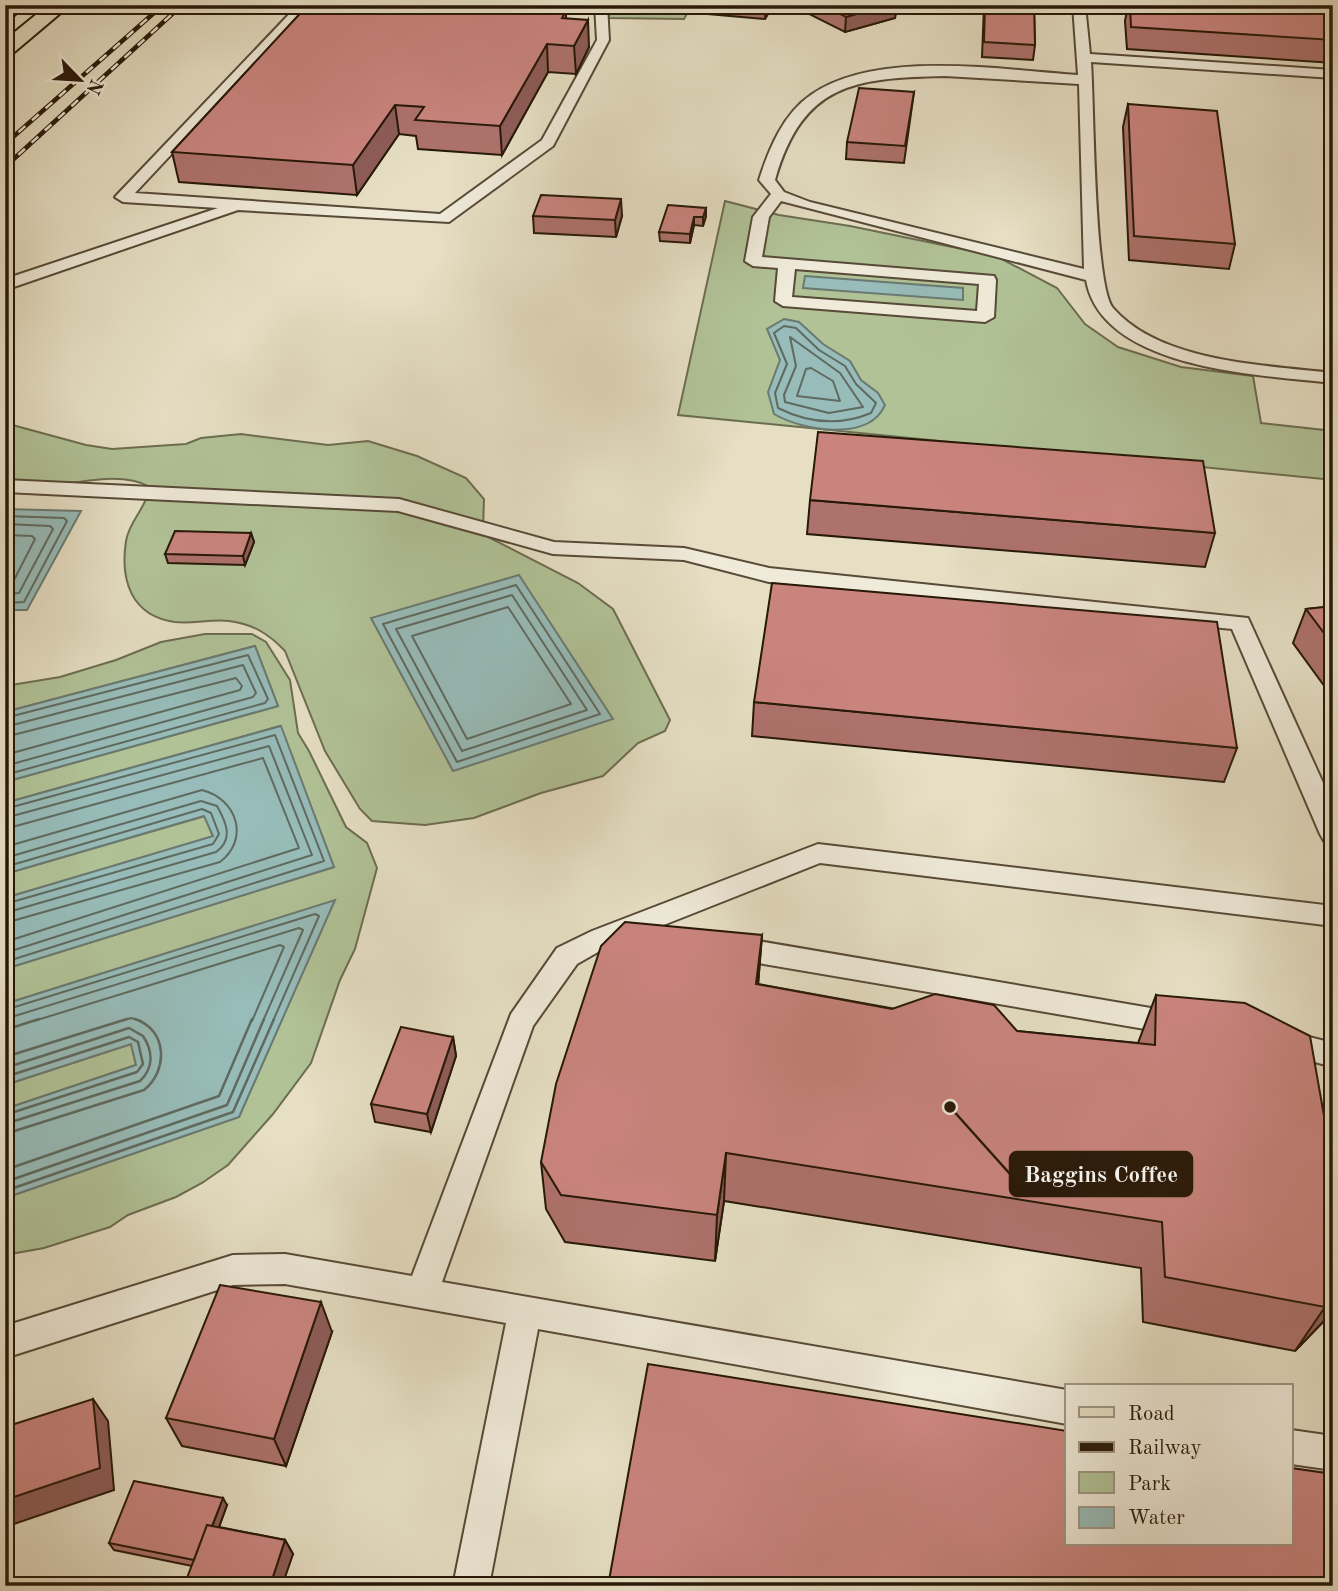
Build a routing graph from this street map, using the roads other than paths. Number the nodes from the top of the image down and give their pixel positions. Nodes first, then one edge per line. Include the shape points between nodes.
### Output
1 (15, 5) edge
2 (60, 5) edge
3 (305, 5) edge
4 (601, 5) edge
5 (1079, 5) edge
6 (5, 12) edge
7 (5, 50) edge
8 (1084, 58) junction
9 (1333, 74) edge
10 (1087, 80) junction
11 (779, 195) junction
12 (242, 205) junction
13 (787, 264) junction
14 (1094, 277) junction
15 (5, 285) edge
16 (1333, 378) edge
17 (5, 486) edge
18 (1333, 834) edge
19 (1333, 916) edge
20 (601, 939) junction
21 (1199, 1027) edge
22 (1255, 1037) edge
23 (1333, 1055) edge
24 (422, 1293) junction
25 (525, 1311) junction
26 (5, 1342) edge
27 (1065, 1407) edge
28 (1292, 1447) edge
29 (1333, 1453) edge
30 (471, 1586) edge

1 - 6 main road
2 - 7 main road
3 - 12 lane via 124,197
4 - 12 lane via 603,40 548,144 443,219
5 - 8 lane
8 - 9 lane
8 - 10 lane
10 - 11 lane via 933,72 893,73 846,82 816,97 792,122 767,180
10 - 14 lane
11 - 13 lane via 765,206 758,221 753,261
11 - 14 lane via 854,219
12 - 15 lane
13 - 13 lane via 988,281 985,317 783,301
14 - 16 lane via 1105,310 1153,345 1246,367
17 - 18 lane via 399,505 553,548 684,554 769,575 1240,623
19 - 20 lane via 818,853
20 - 21 lane via 686,940
20 - 24 lane via 567,956 521,1022
22 - 23 lane
24 - 25 lane
24 - 26 lane via 285,1269 233,1269
25 - 27 lane
25 - 30 lane
28 - 29 lane

